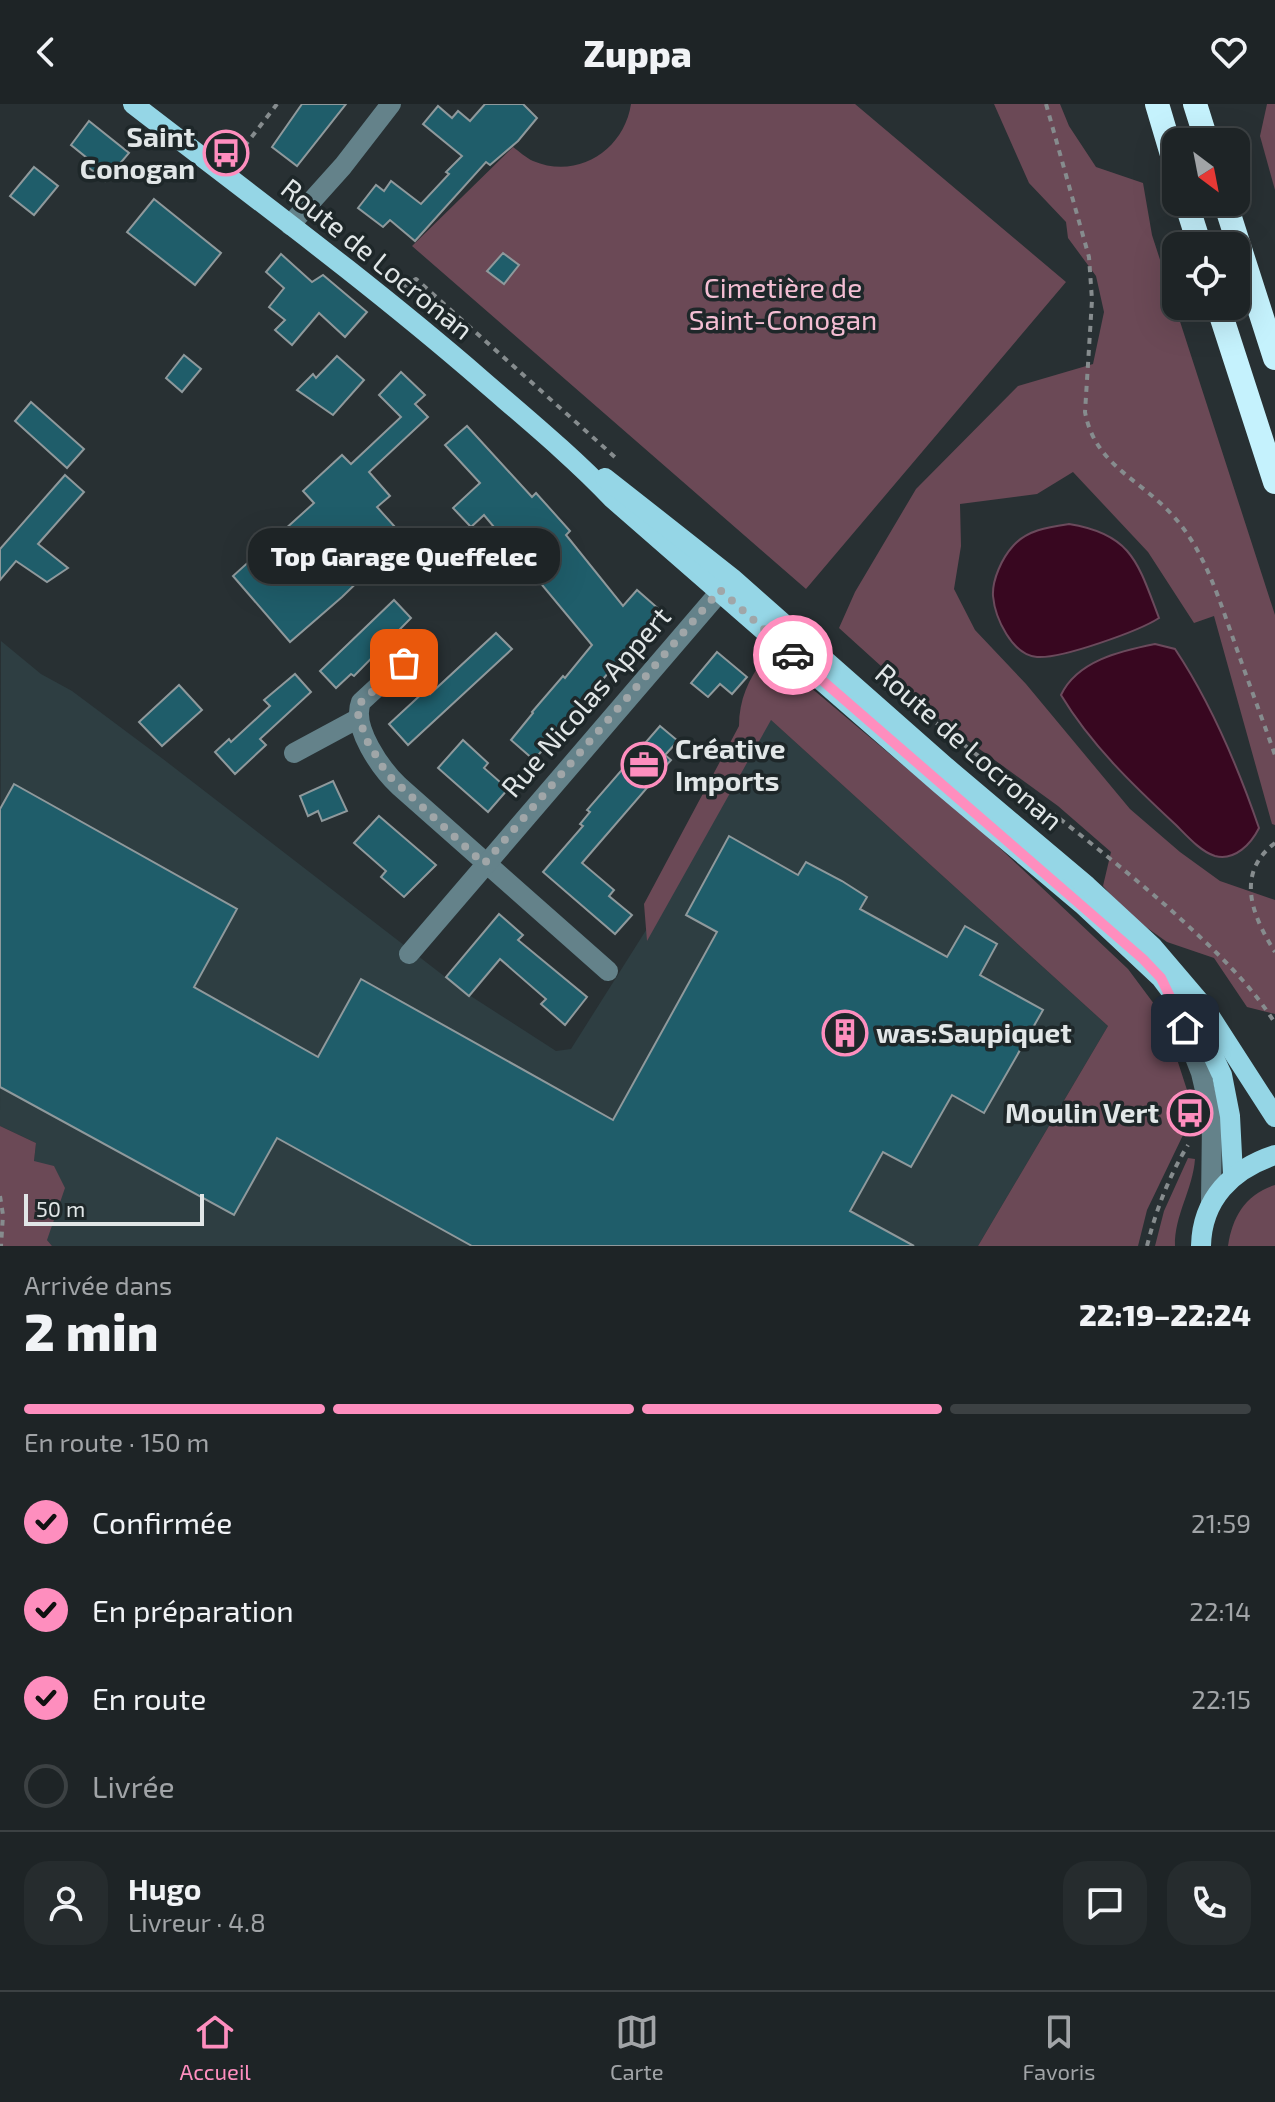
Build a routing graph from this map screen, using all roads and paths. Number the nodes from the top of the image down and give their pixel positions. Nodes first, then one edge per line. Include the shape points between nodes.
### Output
1 (133, 104) edge
2 (277, 104) edge
3 (391, 104) edge
4 (1046, 104) edge
5 (1157, 104) edge
6 (1195, 104) edge
7 (1164, 128) edge
8 (1203, 128) edge
9 (236, 158) dead end
10 (1229, 216) edge
11 (290, 225) junction
12 (1223, 320) edge
13 (1275, 358) edge
14 (1275, 482) edge
15 (726, 584) junction
16 (425, 643) dead end
17 (359, 718) junction
18 (294, 753) dead end
19 (1275, 755) edge
20 (1275, 843) edge
21 (484, 864) junction
22 (1275, 952) edge
23 (409, 954) dead end
24 (608, 971) dead end
25 (1161, 978) junction
26 (1275, 1117) edge
27 (1275, 1155) edge
28 (1233, 1175) junction
29 (0, 1196) edge
30 (1211, 1203) junction
31 (1, 1246) edge
32 (1201, 1246) edge

1 - 11 main road, Route de Locronan
2 - 9 path
3 - 11 street
4 - 19 path via 1089,257 1087,424 1106,459 1162,503 1192,541 1213,584
5 - 7 highway
6 - 8 highway
10 - 13 highway
11 - 15 main road, Route de Locronan via 407,317 581,465 635,518
12 - 14 highway
15 - 21 street, Rue Nicolas Appert
15 - 25 main road, Route de Locronan via 834,693
15 - 26 main road, Route de Locronan via 1152,946 1204,1007
16 - 17 street via 361,702
17 - 18 street
17 - 21 street via 387,774
20 - 22 path via 1259,863 1250,892
21 - 23 street, Rue Nicolas Appert
21 - 24 street
25 - 28 main road, Route de Locronan via 1203,1034 1222,1075
25 - 30 street, Route de Locronan via 1185,1028 1207,1095 1212,1120
27 - 28 main road
28 - 30 main road
29 - 31 path
30 - 32 main road

